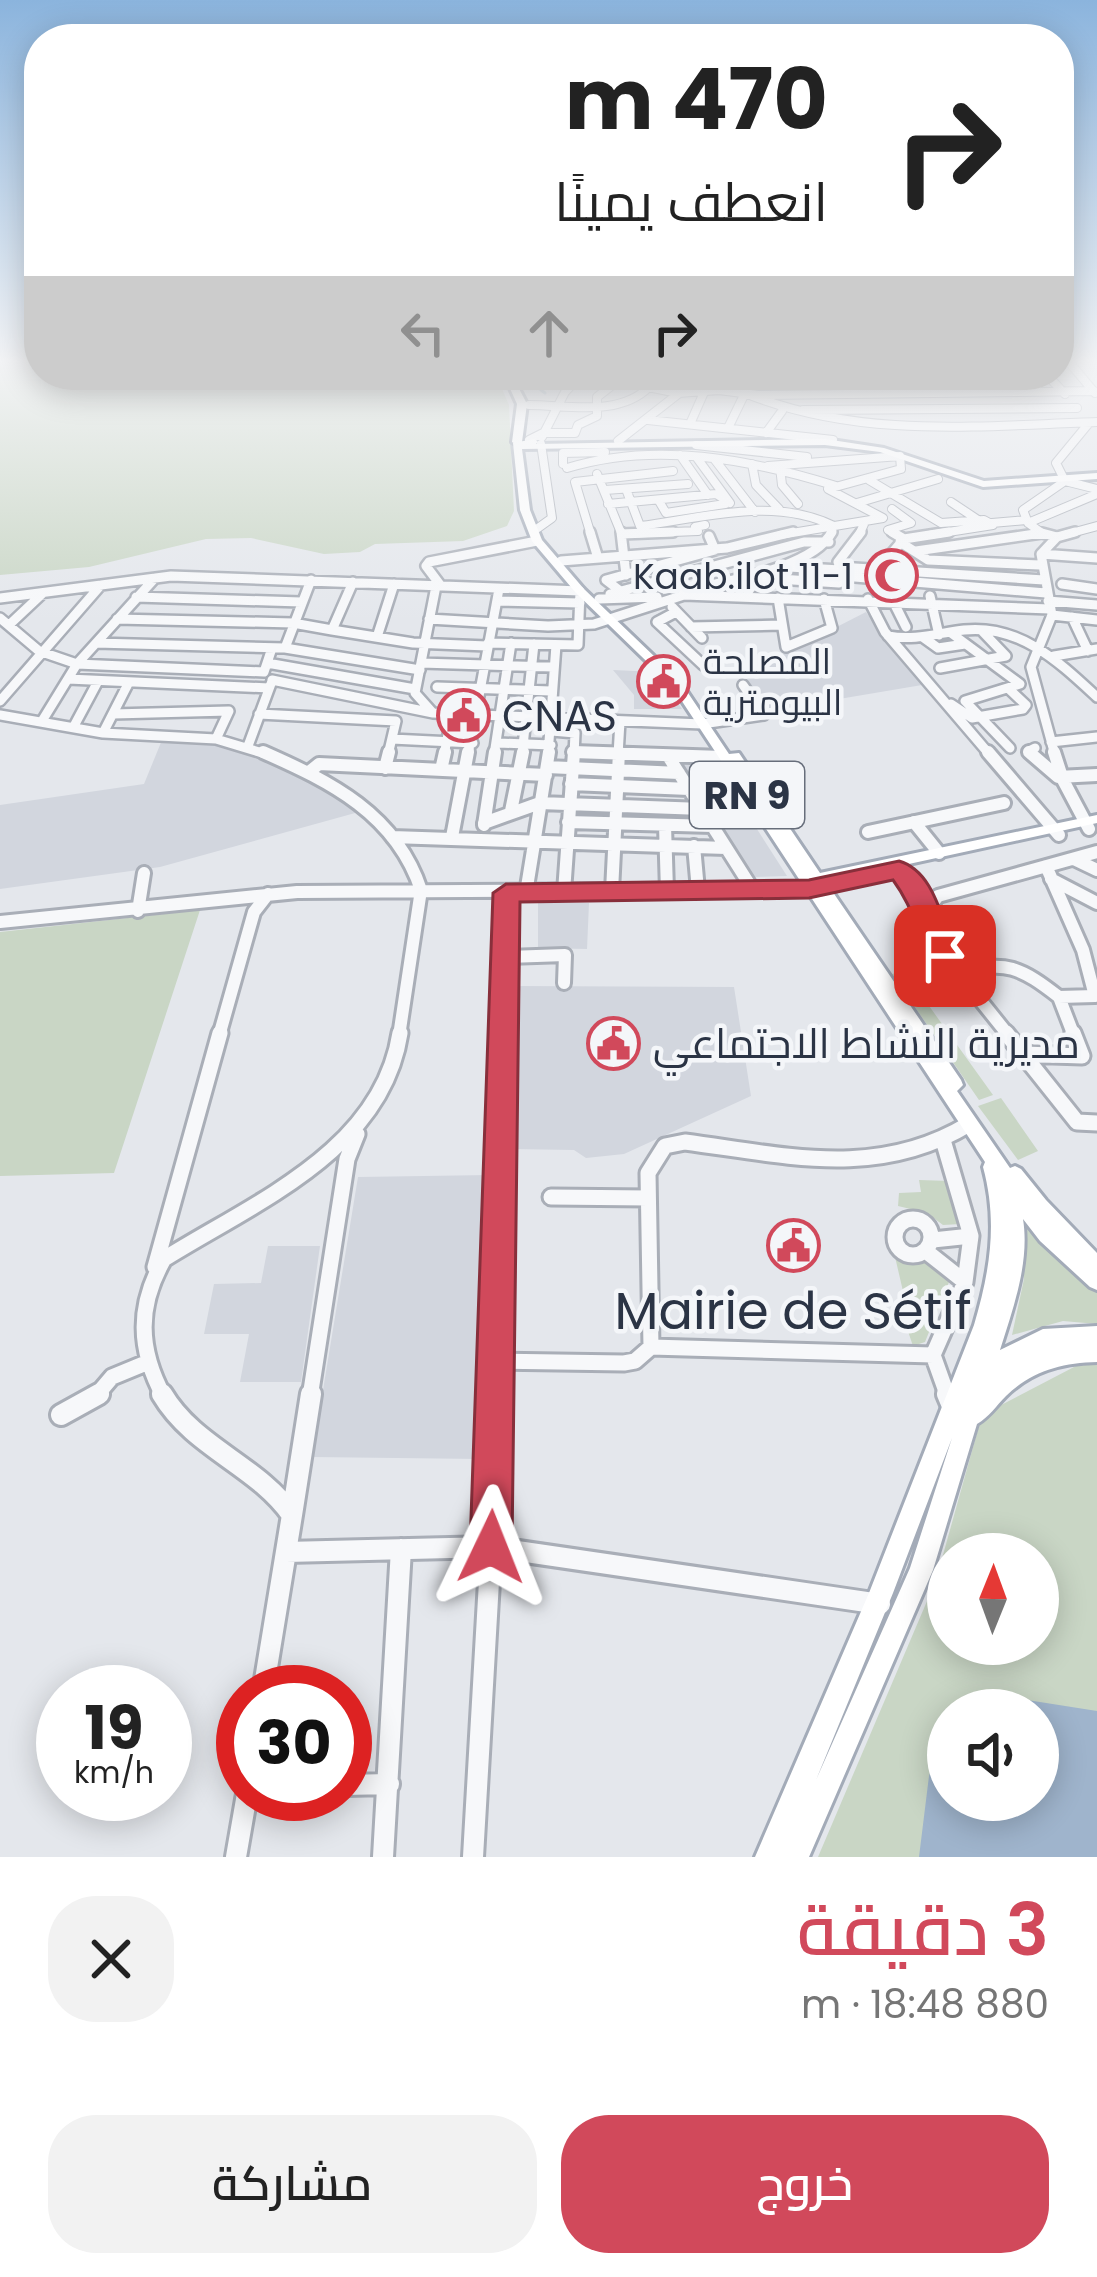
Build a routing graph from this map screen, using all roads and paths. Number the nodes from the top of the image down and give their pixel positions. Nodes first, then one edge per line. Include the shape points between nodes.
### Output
1 (530, 449) edge
2 (533, 449) edge
3 (629, 449) edge
4 (675, 449) edge
5 (678, 449) edge
6 (680, 449) edge
7 (697, 449) edge
8 (857, 449) edge
9 (890, 449) edge
10 (1069, 449) edge
11 (664, 456) junction
12 (697, 458) junction
13 (715, 460) junction
14 (834, 460) junction
15 (900, 462) junction
16 (579, 463) junction
17 (752, 464) junction
18 (768, 466) junction
19 (780, 467) junction
20 (674, 470) junction
21 (1097, 473) edge
22 (886, 474) junction
23 (600, 476) junction
24 (1062, 478) junction
25 (868, 479) junction
26 (938, 479) dead end
27 (926, 482) junction
28 (688, 484) junction
29 (845, 484) junction
30 (910, 487) junction
31 (626, 489) junction
32 (1096, 489) edge
33 (605, 490) junction
34 (892, 492) junction
35 (708, 495) junction
36 (932, 497) dead end
37 (874, 498) junction
38 (659, 501) junction
39 (745, 501) junction
40 (812, 501) dead end
41 (631, 502) junction
42 (951, 502) dead end
43 (608, 504) junction
44 (728, 504) junction
45 (856, 504) junction
46 (799, 507) junction
47 (779, 509) junction
48 (755, 512) junction
49 (1097, 519) edge
50 (979, 521) junction
51 (1027, 521) junction
52 (992, 523) junction
53 (773, 524) dead end
54 (865, 524) junction
55 (834, 526) junction
56 (753, 529) dead end
57 (691, 532) junction
58 (1042, 532) junction
59 (730, 533) dead end
60 (622, 534) junction
61 (660, 534) junction
62 (538, 535) junction
63 (709, 536) dead end
64 (784, 536) junction
65 (1057, 537) junction
66 (763, 540) junction
67 (902, 540) junction
68 (829, 542) junction
69 (739, 545) junction
70 (793, 545) junction
71 (699, 550) junction
72 (715, 550) junction
73 (915, 551) junction
74 (624, 554) junction
75 (597, 555) junction
76 (811, 556) junction
77 (667, 558) junction
78 (1097, 558) edge
79 (1040, 560) junction
80 (561, 561) junction
81 (926, 565) junction
82 (776, 566) junction
83 (840, 568) junction
84 (879, 568) junction
85 (626, 574) junction
86 (736, 577) junction
87 (155, 578) junction
88 (311, 580) junction
89 (1044, 580) junction
90 (352, 582) junction
91 (838, 583) dead end
92 (101, 584) junction
93 (394, 584) junction
94 (1062, 584) dead end
95 (924, 585) junction
96 (439, 586) junction
97 (1097, 589) edge
98 (619, 590) junction
99 (44, 592) junction
100 (498, 595) junction
101 (136, 597) junction
102 (580, 597) junction
103 (663, 597) junction
104 (0, 598) edge
105 (778, 598) junction
106 (599, 599) junction
107 (824, 599) junction
108 (868, 599) junction
109 (892, 599) junction
110 (932, 601) junction
111 (302, 602) junction
112 (1049, 605) junction
113 (1097, 605) edge
114 (676, 612) junction
115 (1072, 617) junction
116 (117, 619) junction
117 (428, 619) junction
118 (617, 619) junction
119 (1097, 620) edge
120 (494, 621) junction
121 (4, 622) edge
122 (292, 623) junction
123 (581, 624) junction
124 (782, 625) junction
125 (691, 627) junction
126 (906, 627) dead end
127 (981, 629) junction
128 (332, 630) junction
129 (945, 634) junction
130 (888, 636) junction
131 (377, 637) junction
132 (702, 638) dead end
133 (924, 638) junction
134 (96, 643) junction
135 (424, 644) junction
136 (488, 644) junction
137 (511, 644) junction
138 (534, 644) junction
139 (965, 644) junction
140 (1038, 644) junction
141 (455, 645) junction
142 (556, 645) junction
143 (272, 648) junction
144 (285, 648) junction
145 (1093, 650) edge
146 (39, 651) junction
147 (1054, 656) junction
148 (454, 659) dead end
149 (990, 659) junction
150 (77, 664) junction
151 (484, 665) junction
152 (704, 665) dead end
153 (506, 666) junction
154 (421, 667) junction
155 (530, 667) junction
156 (554, 667) junction
157 (940, 668) dead end
158 (268, 676) junction
159 (332, 676) junction
160 (68, 679) junction
161 (97, 683) junction
162 (128, 684) junction
163 (743, 685) dead end
164 (437, 687) dead end
165 (491, 687) junction
166 (415, 688) junction
167 (457, 688) junction
168 (319, 690) junction
169 (1010, 690) junction
170 (528, 691) junction
171 (551, 691) junction
172 (2, 697) edge
173 (1097, 698) edge
174 (433, 713) junction
175 (113, 714) junction
176 (260, 714) junction
177 (452, 714) junction
178 (476, 715) junction
179 (0, 716) edge
180 (500, 716) junction
181 (525, 716) junction
182 (552, 717) junction
183 (968, 717) junction
184 (42, 721) junction
185 (620, 721) junction
186 (707, 724) junction
187 (74, 726) junction
188 (103, 733) junction
189 (1097, 736) edge
190 (551, 738) junction
191 (216, 739) junction
192 (392, 739) junction
193 (422, 740) junction
194 (448, 742) junction
195 (1051, 742) junction
196 (473, 743) junction
197 (499, 743) junction
198 (524, 744) junction
199 (248, 746) junction
200 (1010, 748) dead end
201 (1035, 748) dead end
202 (573, 752) junction
203 (619, 754) junction
204 (668, 756) junction
205 (722, 757) junction
206 (385, 768) junction
207 (572, 768) junction
208 (416, 769) junction
209 (441, 770) junction
210 (546, 771) junction
211 (618, 771) junction
212 (309, 772) junction
213 (466, 772) junction
214 (494, 773) junction
215 (679, 773) junction
216 (518, 774) junction
217 (1096, 778) edge
218 (1063, 781) junction
219 (571, 784) junction
220 (617, 786) junction
221 (689, 789) junction
222 (540, 802) junction
223 (1004, 802) dead end
224 (569, 803) junction
225 (616, 805) junction
226 (702, 809) junction
227 (511, 811) junction
228 (568, 822) junction
229 (914, 822) junction
230 (484, 823) junction
231 (616, 823) junction
232 (1092, 824) edge
233 (664, 825) junction
234 (713, 826) junction
235 (868, 832) dead end
236 (1056, 832) junction
237 (392, 837) junction
238 (452, 837) junction
239 (482, 838) junction
240 (536, 840) junction
241 (566, 842) junction
242 (615, 844) junction
243 (665, 845) junction
244 (694, 846) junction
245 (726, 848) junction
246 (1097, 852) edge
247 (939, 853) junction
248 (1073, 859) junction
249 (899, 870) junction
250 (1097, 870) edge
251 (144, 872) dead end
252 (1048, 872) junction
253 (809, 885) junction
254 (421, 890) junction
255 (698, 890) junction
256 (753, 890) junction
257 (667, 891) junction
258 (564, 892) junction
259 (612, 892) junction
260 (506, 893) junction
261 (526, 893) junction
262 (268, 894) junction
263 (1097, 903) edge
264 (928, 909) junction
265 (138, 911) junction
266 (0, 922) edge
267 (1090, 949) edge
268 (505, 956) junction
269 (959, 974) junction
270 (564, 983) dead end
271 (1059, 997) junction
272 (1024, 1054) junction
273 (1089, 1056) edge
274 (362, 1122) junction
275 (1097, 1123) edge
276 (969, 1124) junction
277 (943, 1140) junction
278 (994, 1153) junction
279 (1006, 1178) junction
280 (551, 1197) dead end
281 (649, 1198) junction
282 (971, 1236) junction
283 (1097, 1265) edge
284 (153, 1274) junction
285 (1097, 1281) edge
286 (965, 1282) junction
287 (1097, 1336) edge
288 (651, 1347) junction
289 (1097, 1352) edge
290 (933, 1355) junction
291 (496, 1361) junction
292 (146, 1363) junction
293 (986, 1366) junction
294 (61, 1414) dead end
295 (960, 1416) junction
296 (292, 1515) junction
297 (491, 1547) junction
298 (400, 1549) junction
299 (286, 1552) junction
300 (881, 1604) junction
301 (267, 1665) edge
302 (372, 1784) edge
303 (388, 1784) junction
304 (242, 1821) edge
305 (236, 1857) edge
306 (382, 1857) edge
307 (473, 1857) edge
308 (768, 1857) edge
309 (795, 1857) edge

1 - 62 main road, RN 9 via 525,510
2 - 62 street via 552,518
3 - 16 street via 563,453 565,466
4 - 11 street
5 - 35 street
6 - 12 street
7 - 14 street
8 - 15 main road
9 - 24 main road via 972,478
10 - 24 street via 1056,463
11 - 16 street
11 - 20 street
12 - 13 street
12 - 44 street
13 - 17 street
13 - 39 street
14 - 15 street
14 - 18 street
14 - 29 street
15 - 22 street
15 - 24 main road via 983,484
15 - 27 street
16 - 23 street
17 - 18 street
17 - 47 street via 757,485
18 - 19 street
19 - 29 street
19 - 46 street
20 - 23 street
20 - 28 street
21 - 24 main road
22 - 25 street
22 - 30 street
23 - 33 street
23 - 75 street via 574,482
24 - 32 street
24 - 51 street via 1023,510
25 - 29 street
25 - 34 street
26 - 27 street
27 - 30 street
28 - 31 street
28 - 35 street
29 - 37 street
29 - 45 street via 828,489
30 - 34 street
30 - 36 street
31 - 33 street
31 - 41 street
32 - 51 street
33 - 43 street
34 - 37 street
34 - 50 street via 941,523
35 - 38 street
35 - 44 street
37 - 45 street
37 - 67 street via 911,523 888,530
38 - 41 street
38 - 44 street via 666,513
39 - 44 street
39 - 48 street
40 - 46 street
41 - 43 street
41 - 48 street via 640,526
42 - 50 street
43 - 60 street
45 - 54 street via 883,518
46 - 47 street
46 - 55 street
46 - 57 street
47 - 48 street
49 - 65 street
50 - 52 street
51 - 52 street
51 - 58 street
52 - 67 street
53 - 64 street
54 - 55 street
54 - 83 street
55 - 64 street
55 - 68 street
56 - 66 street
57 - 61 street
57 - 71 street
58 - 65 street
58 - 73 street
59 - 69 street
60 - 61 street
60 - 74 street
61 - 77 street
62 - 80 main road
62 - 96 street via 430,562
62 - 102 main road, RN 9
63 - 72 street
64 - 66 street
65 - 79 street
66 - 69 street
67 - 73 street
67 - 84 street
68 - 70 street
68 - 76 street
69 - 72 street
70 - 76 street
70 - 98 street
71 - 72 street
71 - 77 street
72 - 77 street
73 - 81 street
74 - 75 street
74 - 77 street
74 - 85 street
75 - 80 street
76 - 82 street
77 - 85 street
78 - 79 street
79 - 81 street
79 - 89 street
80 - 106 main road
81 - 84 street
81 - 89 street
81 - 95 street
82 - 83 street
82 - 86 street
83 - 84 street
83 - 95 street via 844,576
85 - 98 street via 606,580
86 - 91 street
86 - 103 street
87 - 88 street
87 - 92 street
87 - 101 street
88 - 90 street
88 - 111 street
89 - 112 street
90 - 93 street
90 - 128 street
92 - 99 street
92 - 146 street
93 - 96 street
93 - 131 street
94 - 97 street
95 - 110 street
95 - 112 street
96 - 100 street
96 - 117 street
98 - 106 street
99 - 104 street
99 - 121 street
100 - 102 street
100 - 120 street
101 - 111 street
101 - 116 street
102 - 118 main road, RN 9
102 - 123 street
103 - 105 street
103 - 106 street
103 - 114 street
103 - 118 street
105 - 107 street
105 - 124 street
106 - 118 main road
107 - 108 street
107 - 124 street via 832,628 786,646
108 - 109 street
108 - 130 street
109 - 110 street
109 - 126 street
110 - 112 street
110 - 129 street
111 - 122 street
112 - 113 street
112 - 115 street
112 - 140 street
114 - 125 street
114 - 152 street via 657,622
115 - 119 street
115 - 145 street
116 - 122 street
116 - 134 street
117 - 120 street
117 - 135 street
118 - 123 street
118 - 186 main road, RN 9
120 - 123 street
120 - 136 street
121 - 146 street
122 - 128 street
122 - 144 street
123 - 142 street via 578,645
124 - 125 street
125 - 132 street
127 - 129 street
127 - 140 street
127 - 149 street via 1005,653
128 - 131 street
129 - 133 street
129 - 139 street
130 - 133 street
130 - 183 street
131 - 135 street
133 - 139 street via 938,648
134 - 143 street
134 - 150 street
135 - 141 street
135 - 154 street
136 - 137 street
136 - 141 street
136 - 151 street
137 - 138 street
137 - 153 street
138 - 142 street
138 - 155 street
139 - 149 street
140 - 147 street
140 - 195 street via 1031,667
141 - 148 street
142 - 156 street
143 - 144 street
143 - 158 street
144 - 154 street
145 - 147 street
146 - 150 street
146 - 172 street
147 - 173 street
149 - 157 street
149 - 169 street via 1020,684
150 - 158 street
150 - 160 street
151 - 153 street
151 - 154 street
151 - 165 street
153 - 155 street
153 - 165 street
154 - 166 street
155 - 156 street
155 - 170 street
156 - 171 street
158 - 159 street
158 - 162 street
158 - 168 street
158 - 176 street
159 - 166 street
159 - 168 street
160 - 161 street
160 - 184 street
161 - 162 street
161 - 187 street
162 - 175 street
163 - 186 street via 764,715
164 - 167 street
165 - 167 street
165 - 170 street
165 - 178 street
165 - 180 street
166 - 174 street
167 - 177 street
168 - 174 street
169 - 183 street via 965,698
169 - 183 street via 1025,707
170 - 171 street
170 - 181 street
171 - 182 street
174 - 177 street
175 - 188 street
175 - 191 street via 229,711
176 - 192 street via 396,721
176 - 199 street
177 - 178 street
177 - 194 street
178 - 180 street
178 - 196 street
179 - 184 street
180 - 181 street
180 - 197 street
181 - 182 street
181 - 198 street
182 - 185 street
182 - 190 street
183 - 200 street
183 - 236 street
184 - 187 street
185 - 186 street
185 - 203 street
186 - 205 main road, RN 9
186 - 253 main road
187 - 188 street
188 - 191 street
189 - 195 street
190 - 198 street
190 - 202 street via 575,733
190 - 210 street
191 - 199 street
192 - 193 street
192 - 206 street
193 - 194 street
193 - 208 street
194 - 196 street
194 - 209 street
195 - 218 street
196 - 213 street
197 - 198 street
197 - 214 street
198 - 216 street
199 - 212 street
201 - 218 street via 1030,755 1042,770
202 - 203 street
202 - 207 street
203 - 204 street
203 - 211 street
204 - 205 street
204 - 215 street
205 - 253 main road, RN 9
206 - 208 street
206 - 212 street via 319,764
207 - 210 street
207 - 211 street
207 - 219 street
208 - 209 street
209 - 213 street
210 - 216 street
210 - 222 street
211 - 215 street
211 - 220 street
212 - 237 street via 360,802
213 - 214 street
213 - 238 street
214 - 216 street
214 - 230 street
215 - 221 street
216 - 227 street
217 - 218 street
218 - 232 street
219 - 220 street
219 - 224 street
220 - 221 street
220 - 225 street
221 - 226 street
222 - 224 street
222 - 227 street
222 - 240 street
223 - 229 street
224 - 225 street
224 - 228 street
225 - 226 street
225 - 231 street
226 - 234 street
227 - 230 street
228 - 231 street
228 - 241 street
229 - 235 street
229 - 247 street
230 - 239 street
231 - 233 street
231 - 242 street
232 - 236 main road
233 - 234 street
233 - 243 street
234 - 245 street
236 - 247 main road
236 - 249 main road
237 - 238 street
237 - 254 street
238 - 239 street
239 - 240 street
240 - 241 street
240 - 261 street
241 - 242 street
241 - 258 street
242 - 243 street
242 - 259 street
243 - 244 street
243 - 257 street
244 - 245 street
244 - 255 street
245 - 256 street
246 - 248 street
247 - 253 main road
248 - 250 street
248 - 252 street
249 - 253 main road
249 - 264 street
251 - 265 street
252 - 263 street
252 - 264 street via 938,896
252 - 267 street
253 - 256 street
253 - 276 main road, RN 9
253 - 278 main road, RN 9
254 - 260 street
254 - 262 street
254 - 274 street via 395,1063
255 - 256 street
255 - 257 street
257 - 259 street
258 - 259 street
258 - 261 street
260 - 261 street
260 - 268 street
262 - 265 street
262 - 284 street via 254,912
264 - 269 street via 935,940
265 - 266 street
267 - 271 street via 1095,996
268 - 270 street via 565,956
268 - 291 street
269 - 271 street via 1000,960
269 - 272 street
271 - 273 street
272 - 273 street
272 - 275 street via 1077,1122
274 - 284 street via 329,1156 183,1243
274 - 296 street via 347,1159
276 - 277 street
276 - 278 main road, RN 9
277 - 281 street via 848,1163 685,1142 665,1146 654,1159
277 - 282 street
278 - 279 main road
278 - 283 main road, RN 9
278 - 295 main road via 1000,1257
279 - 285 main road via 1047,1235
279 - 293 main road via 1015,1253
280 - 281 street
281 - 288 street
282 - 286 street
282 - 286 street via 930,1246
284 - 292 street via 141,1318
286 - 290 street
287 - 293 main road via 1043,1339
288 - 290 street
288 - 291 street via 624,1363
289 - 295 main road via 1020,1369
290 - 295 street
291 - 297 street
292 - 294 street
292 - 296 street via 202,1442 280,1496
293 - 295 main road
295 - 300 main road
295 - 309 main road via 921,1570
296 - 299 street
297 - 298 street
297 - 300 street
297 - 307 street
298 - 299 street
298 - 303 street
299 - 301 street
300 - 308 main road
302 - 303 street
303 - 306 street
304 - 305 street

